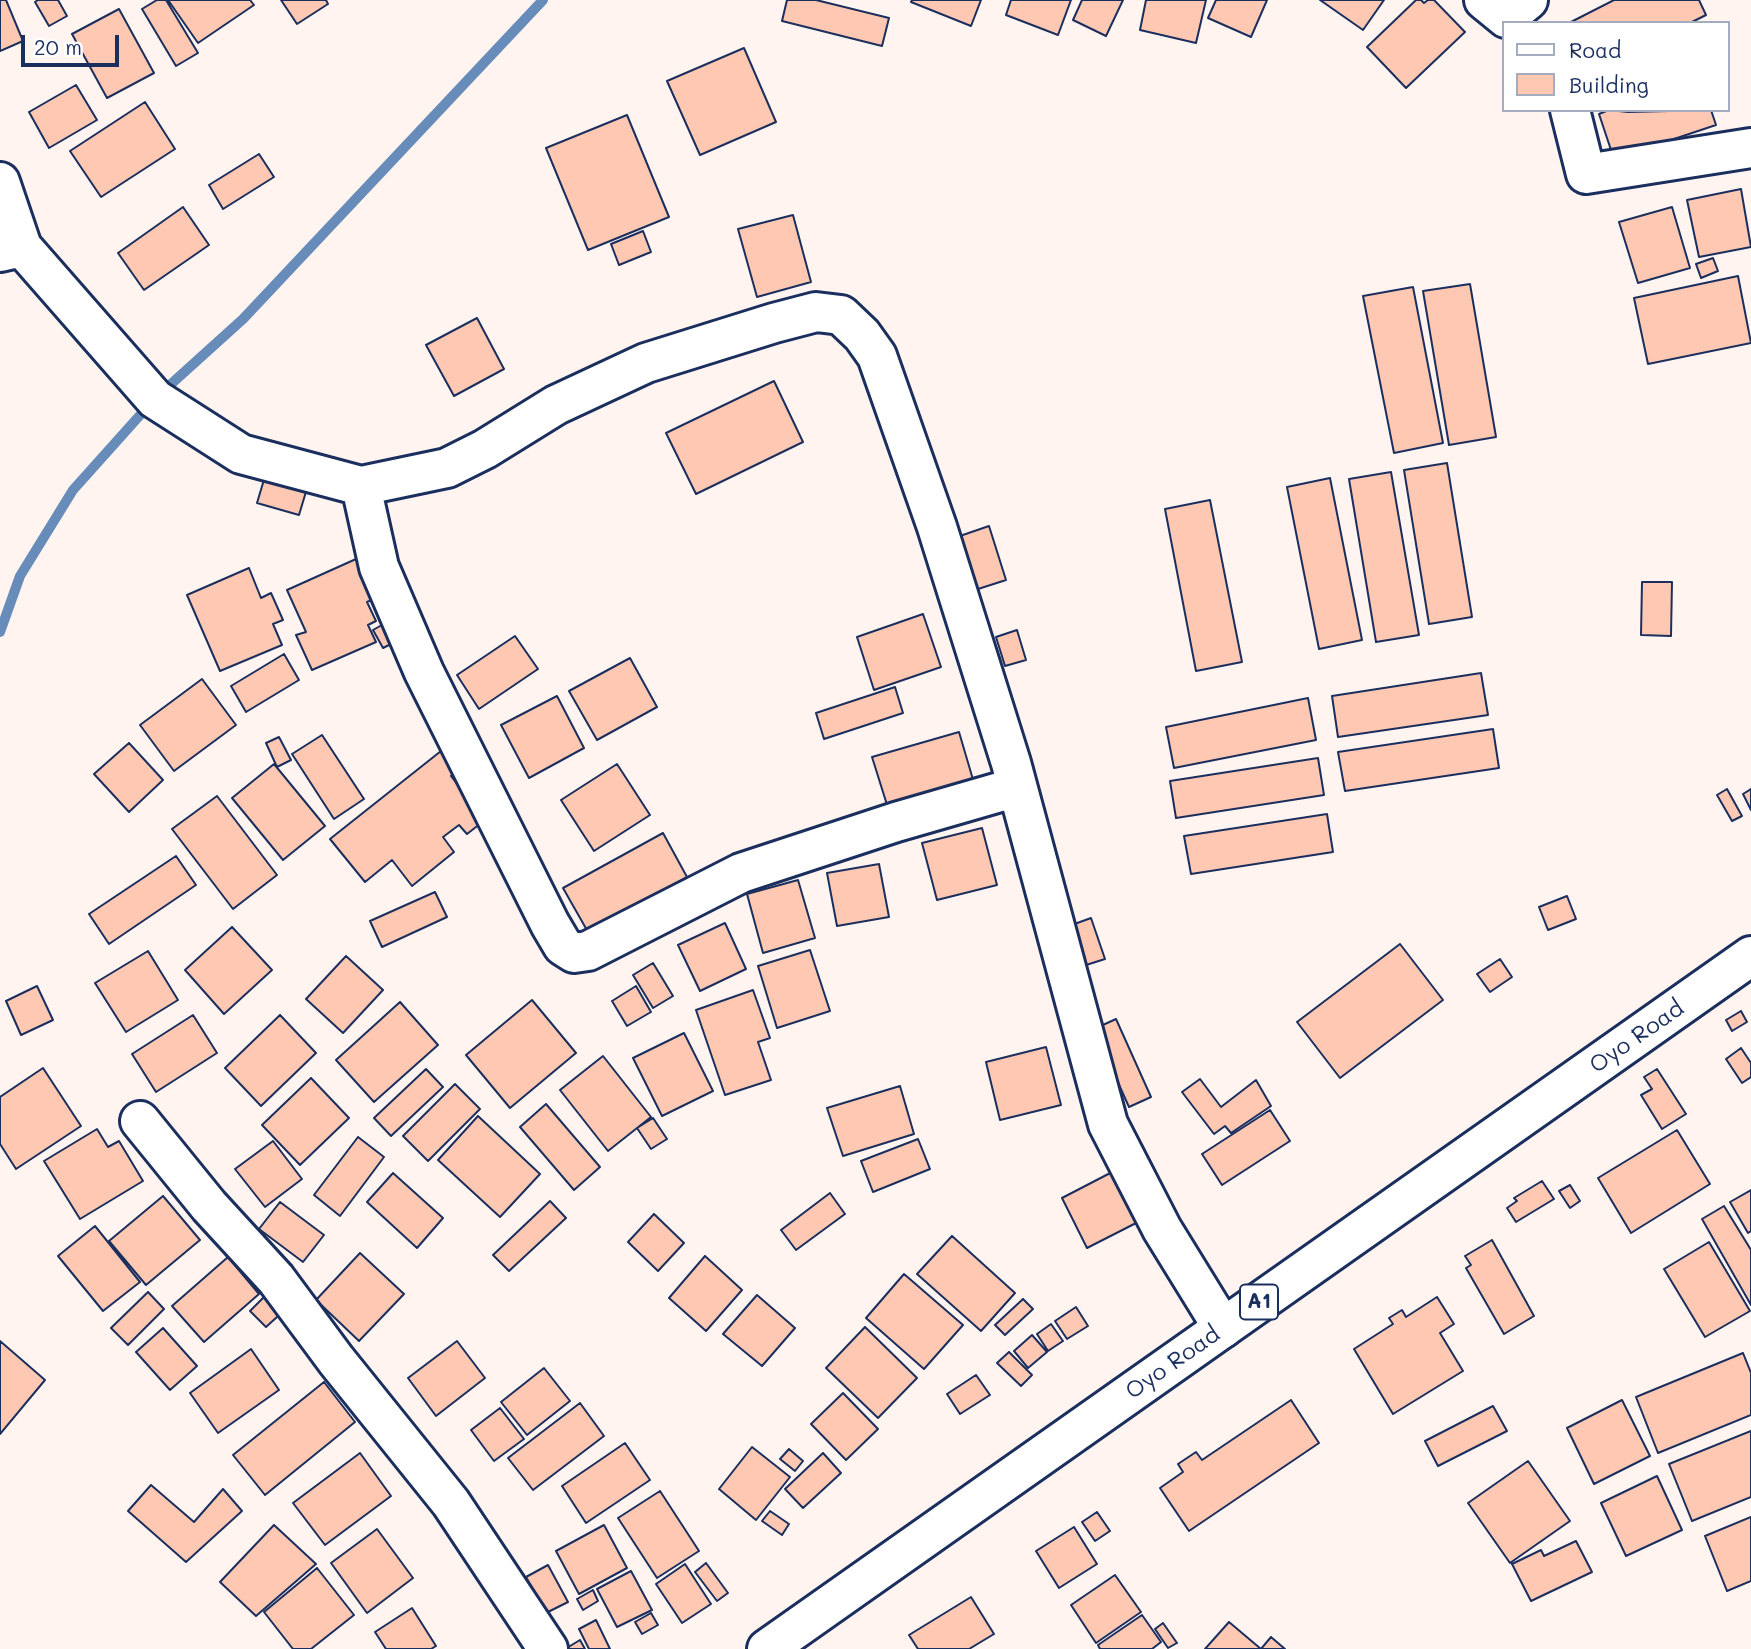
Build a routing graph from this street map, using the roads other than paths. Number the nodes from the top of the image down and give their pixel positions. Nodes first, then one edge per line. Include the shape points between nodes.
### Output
1 (1484, 0) edge
2 (1528, 0) edge
3 (1543, 0) edge
4 (1548, 21) edge
5 (1570, 112) edge
6 (1751, 148) edge
7 (0, 182) edge
8 (11, 250) edge
9 (361, 486) junction
10 (1017, 787) junction
11 (1751, 956) edge
12 (140, 1121) dead end
13 (1223, 1328) junction
14 (548, 1649) edge
15 (768, 1649) edge

1 - 2 main road via 1506,18
3 - 4 main road
5 - 6 main road via 1586,174
7 - 8 main road
8 - 9 main road via 155,399 241,454
9 - 10 main road via 379,567 424,672 550,924 574,953 588,951 741,873
9 - 10 main road via 447,468 556,405 646,363 816,312 841,315 877,356 937,527
10 - 13 main road via 1108,1124 1162,1229
11 - 13 main road, Oyo Road / A1
12 - 14 main road via 276,1279 451,1503
13 - 15 main road, Oyo Road / A1

